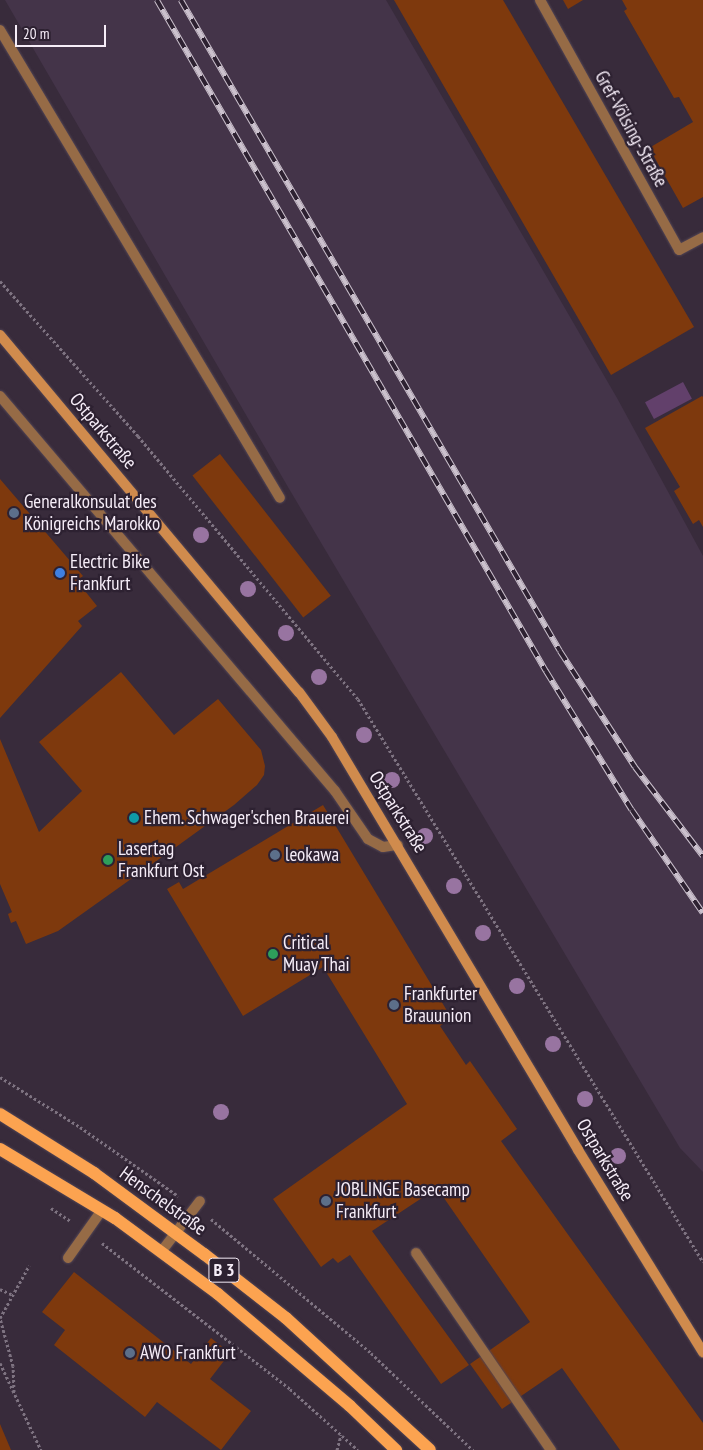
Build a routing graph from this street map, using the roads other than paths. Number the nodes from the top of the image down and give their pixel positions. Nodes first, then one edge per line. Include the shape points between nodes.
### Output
1 (540, 0) edge
2 (0, 30) edge
3 (703, 237) edge
4 (0, 335) edge
5 (0, 396) edge
6 (280, 498) dead end
7 (398, 845) junction
8 (0, 1114) edge
9 (0, 1149) edge
10 (198, 1205) road end
11 (102, 1210) junction
12 (176, 1232) junction
13 (161, 1252) junction
14 (416, 1252) dead end
15 (68, 1258) dead end
16 (703, 1352) edge
17 (396, 1450) edge
18 (430, 1450) edge
19 (551, 1450) edge

1 - 3 street, Gref-Völsing-Straße via 679,250
2 - 6 street
4 - 7 street, Ostparkstraße via 299,692 332,737
5 - 7 street via 335,791 368,839 382,847
7 - 16 street, Ostparkstraße via 583,1158
8 - 12 main road, Henschelstraße / B 3 via 94,1173
9 - 11 main road, B 3
10 - 12 street
11 - 13 main road, B 3
11 - 15 street
12 - 13 street
12 - 18 main road, Henschelstraße / B 3 via 286,1318
13 - 17 main road, B 3 via 281,1347
14 - 19 street

